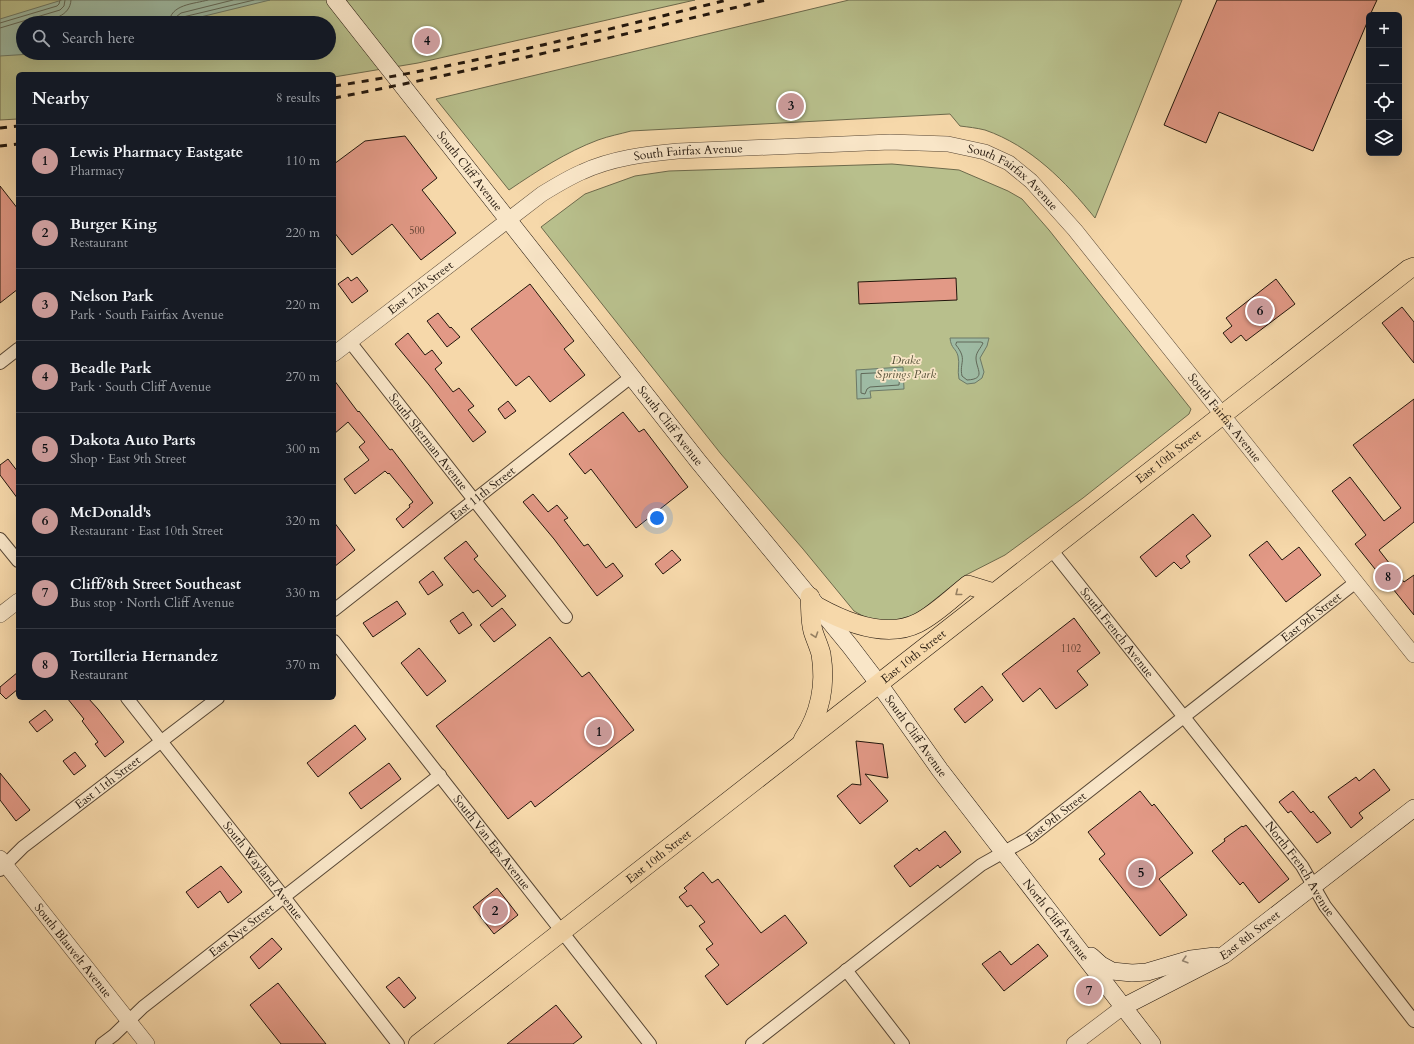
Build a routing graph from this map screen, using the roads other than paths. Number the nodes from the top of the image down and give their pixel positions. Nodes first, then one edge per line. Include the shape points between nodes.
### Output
1 (335, 0) edge
2 (508, 220) junction
3 (1413, 268) edge
4 (350, 342) junction
5 (16, 351) edge
6 (336, 352) edge
7 (0, 363) edge
8 (632, 377) junction
9 (1222, 413) junction
10 (475, 500) junction
11 (0, 538) edge
12 (1050, 548) junction
13 (16, 558) edge
14 (1356, 582) junction
15 (994, 593) junction
16 (814, 602) junction
17 (16, 603) edge
18 (336, 608) edge
19 (0, 615) edge
20 (566, 617) dead end
21 (336, 644) edge
22 (1414, 655) edge
23 (879, 684) junction
24 (129, 700) edge
25 (215, 700) edge
26 (1185, 717) junction
27 (161, 741) junction
28 (799, 747) junction
29 (440, 775) junction
30 (1414, 808) edge
31 (1003, 852) junction
32 (2, 864) edge
33 (1313, 886) junction
34 (284, 897) junction
35 (563, 932) junction
36 (1068, 936) junction
37 (1224, 956) junction
38 (846, 970) junction
39 (1124, 1008) junction
40 (128, 1021) junction
41 (1414, 1021) edge
42 (102, 1044) edge
43 (147, 1044) edge
44 (398, 1044) edge
45 (418, 1044) edge
46 (650, 1044) edge
47 (752, 1044) edge
48 (903, 1044) edge
49 (1074, 1044) edge
50 (1152, 1044) edge

1 - 2 main road, South Cliff Avenue
2 - 4 street, East 12th Street
2 - 8 main road, South Cliff Avenue
2 - 9 street, South Fairfax Avenue via 542,194 583,171 652,154 890,142 948,144 985,152 1009,163 1031,181 1075,230
3 - 9 main road, East 10th Street
4 - 6 street, East 12th Street
4 - 10 street, South Sherman Avenue
5 - 7 street
8 - 10 street, East 11th Street
8 - 16 main road, South Cliff Avenue
9 - 12 main road, East 10th Street
9 - 14 street, South Fairfax Avenue
10 - 18 street, East 11th Street
10 - 20 street, South Sherman Avenue
11 - 13 street
12 - 15 main road, East 10th Street
12 - 26 street, South French Avenue
14 - 22 street, South Fairfax Avenue
14 - 26 street, East 9th Street
15 -> 16 main road via 968,585 918,623 883,630 857,625 837,617
15 - 23 main road, East 10th Street
16 - 23 main road, South Cliff Avenue
16 -> 28 main road via 812,630 821,653 823,676 816,715
17 - 19 street
21 - 29 street, South Van Eps Avenue
23 - 28 main road, East 10th Street
23 - 31 main road, South Cliff Avenue
24 - 27 street, South Wayland Avenue
25 - 27 street, East 11th Street
26 - 31 street, East 9th Street via 1029,838
26 - 33 street, North French Avenue via 1302,866
27 - 32 street, East 11th Street
27 - 34 street, South Wayland Avenue
28 - 35 main road, East 10th Street
29 - 34 street, East Nye Street
29 - 35 street, South Van Eps Avenue
30 - 33 main road, East 8th Street
31 - 36 main road, North Cliff Avenue
31 - 38 street, East 9th Street via 981,865
32 - 40 street, South Blauvelt Avenue
33 - 37 main road, East 8th Street
33 - 41 street, North French Avenue via 1325,906
34 - 40 street, East Nye Street
34 - 44 street, South Wayland Avenue
35 - 45 main road, East 10th Street
35 - 46 street, South Van Eps Avenue
37 -> 36 main road via 1191,959 1147,972 1112,971 1101,965
36 - 39 main road, North Cliff Avenue
37 - 39 main road, East 8th Street
38 - 47 street, East 9th Street
38 - 48 street
39 - 49 street, East 8th Street
39 - 50 main road, North Cliff Avenue
40 - 42 street, East Nye Street
40 - 43 street, South Blauvelt Avenue

